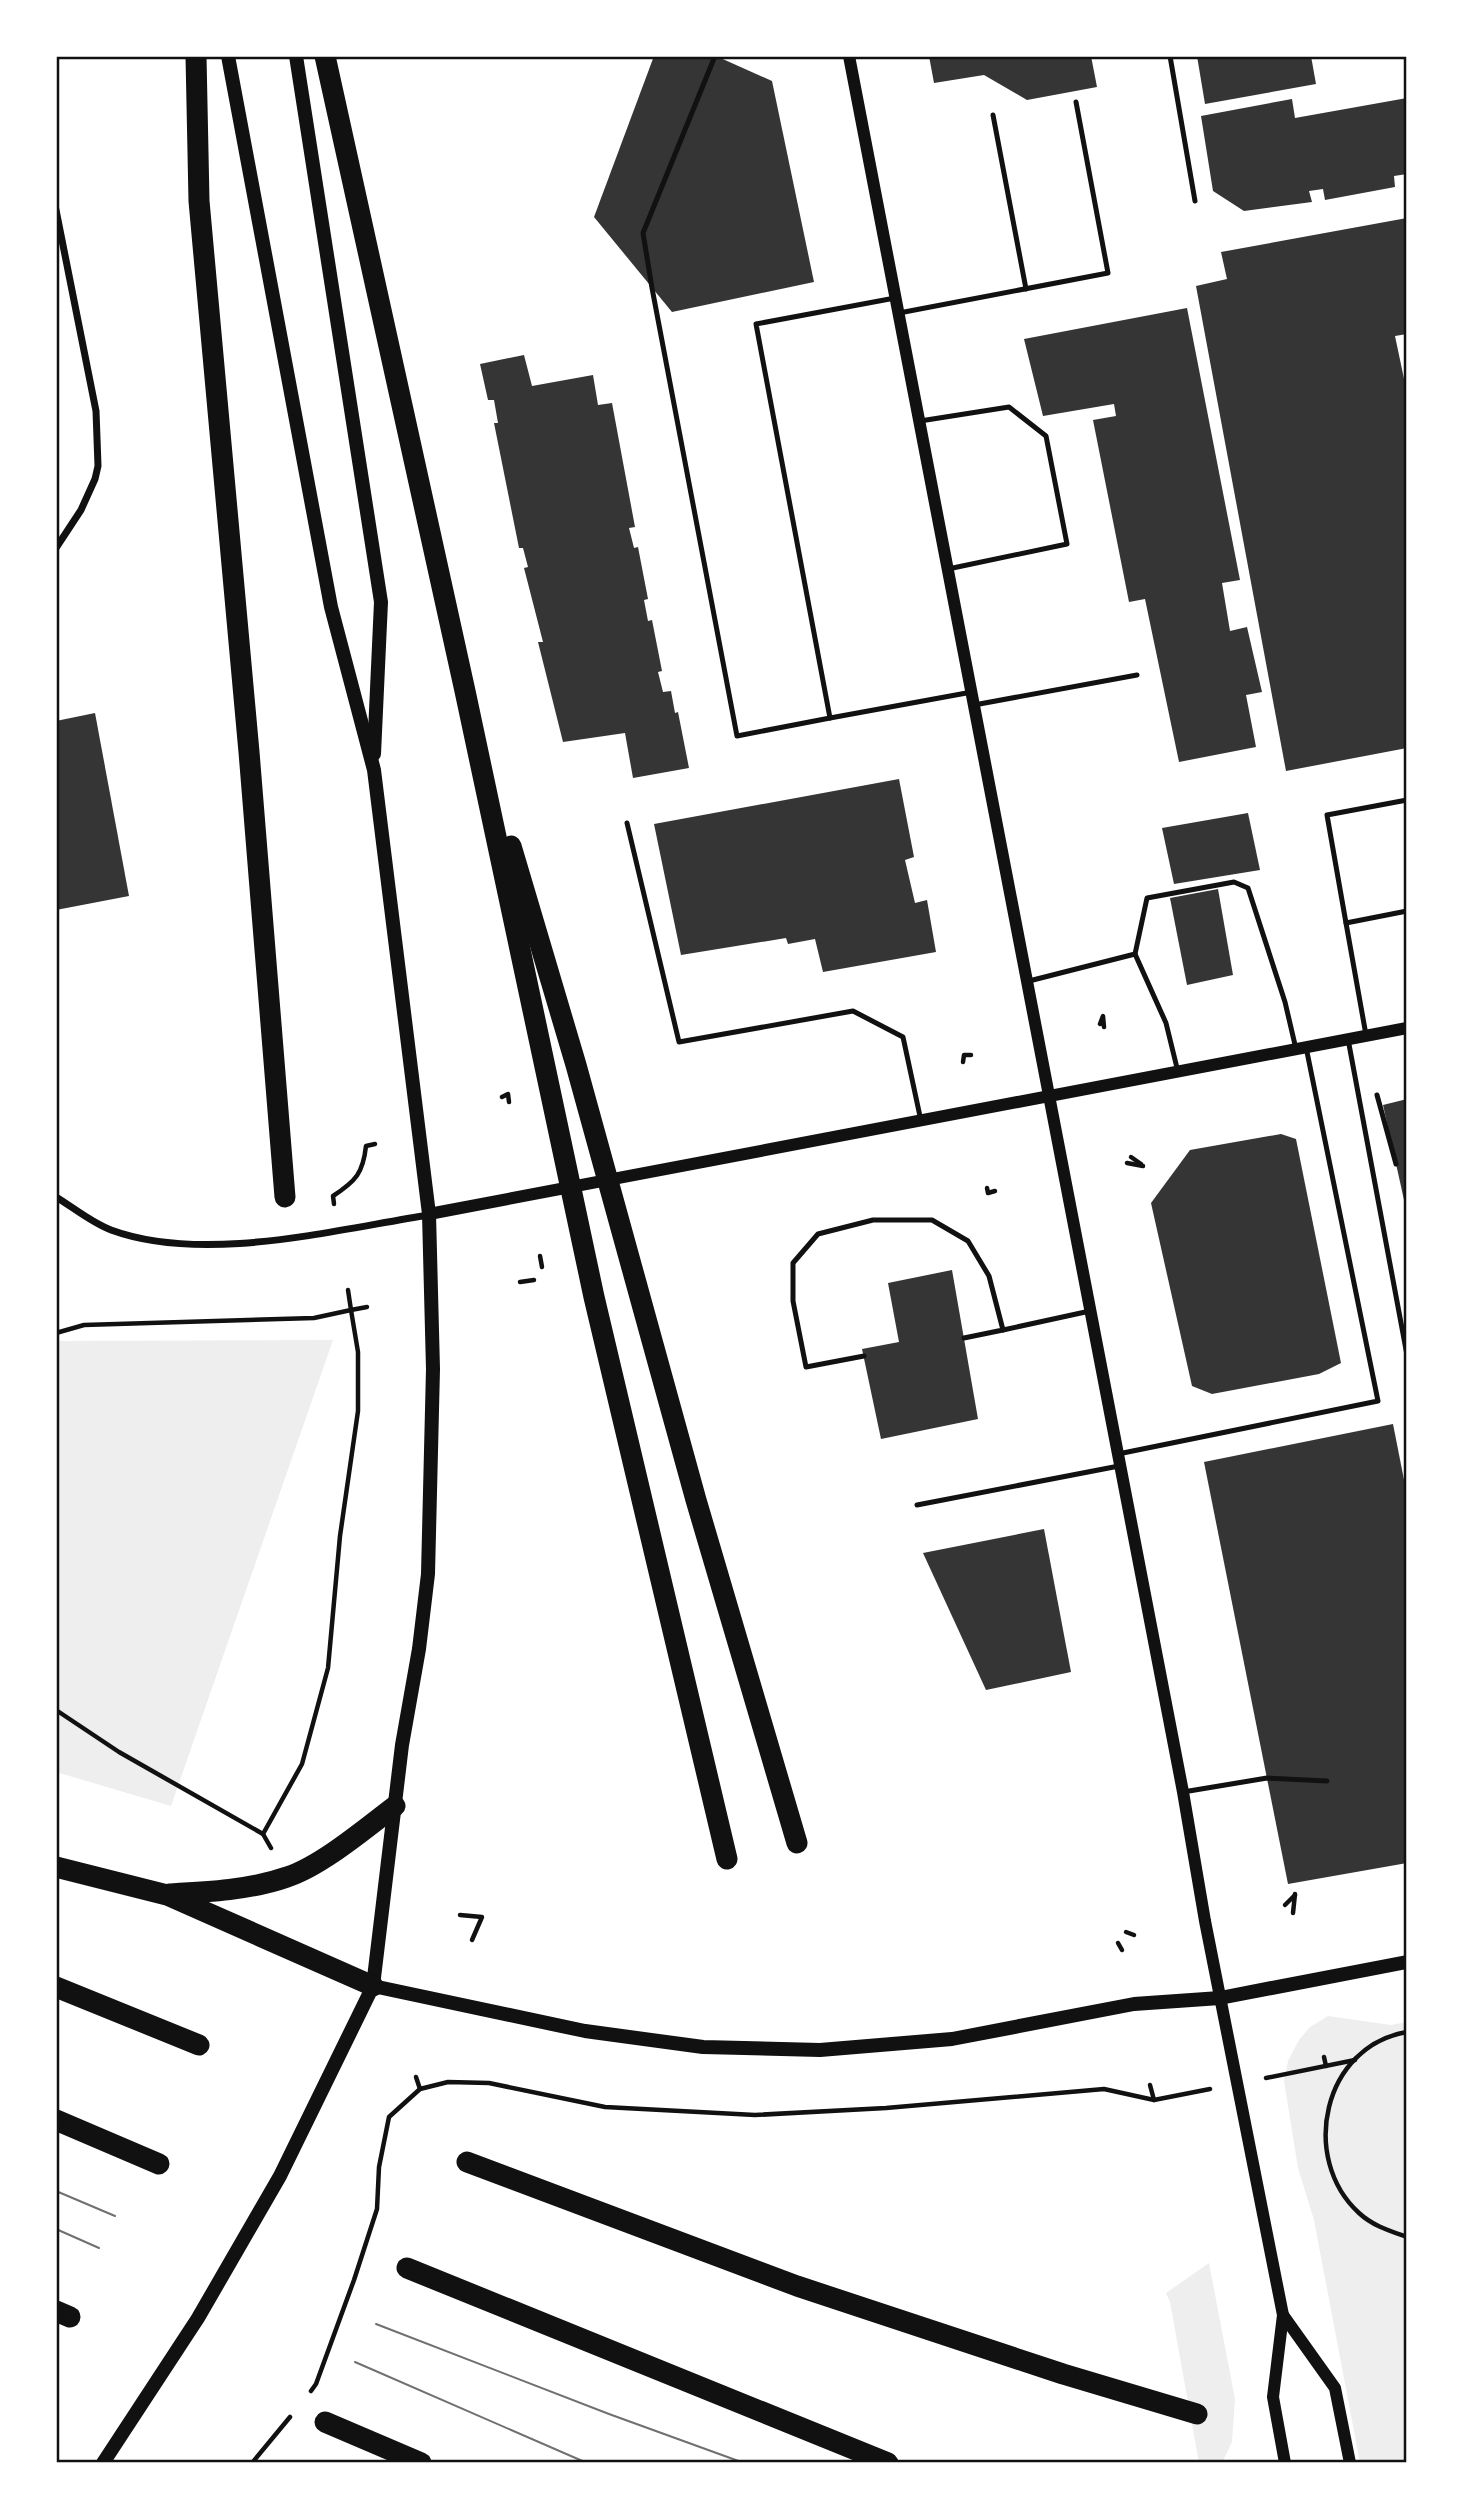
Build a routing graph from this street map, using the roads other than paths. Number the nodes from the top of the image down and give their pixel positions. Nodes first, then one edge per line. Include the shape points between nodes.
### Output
1 (196, 56) edge
2 (228, 56) edge
3 (296, 56) edge
4 (715, 56) edge
5 (849, 56) edge
6 (1170, 56) edge
7 (328, 61) edge
8 (1076, 102) dead end
9 (993, 116) dead end
10 (1195, 201) dead end
11 (56, 210) edge
12 (1026, 289) junction
13 (896, 297) junction
14 (899, 313) junction
15 (920, 421) junction
16 (56, 548) edge
17 (948, 569) junction
18 (1137, 675) dead end
19 (465, 691) junction
20 (973, 698) junction
21 (830, 718) junction
22 (374, 770) junction
23 (1407, 800) edge
24 (627, 823) dead end
25 (1407, 911) edge
26 (1346, 923) junction
27 (1135, 954) junction
28 (1027, 981) junction
29 (1407, 1028) edge
30 (1366, 1035) junction
31 (1348, 1039) junction
32 (1301, 1048) junction
33 (1178, 1072) junction
34 (1377, 1095) dead end
35 (1049, 1097) junction
36 (921, 1121) junction
37 (1396, 1164) dead end
38 (56, 1197) edge
39 (285, 1197) dead end
40 (429, 1214) junction
41 (1090, 1311) junction
42 (1003, 1330) junction
43 (964, 1338) dead end
44 (1407, 1355) edge
45 (864, 1356) dead end
46 (1118, 1460) junction
47 (917, 1505) dead end
48 (1327, 1781) dead end
49 (1182, 1792) junction
50 (395, 1806) junction
51 (797, 1843) dead end
52 (727, 1859) dead end
53 (56, 1867) edge
54 (167, 1895) junction
55 (1407, 1962) edge
56 (373, 1986) junction
57 (56, 1987) edge
58 (1220, 1998) junction
59 (199, 2045) dead end
60 (56, 2120) edge
61 (467, 2162) dead end
62 (159, 2164) dead end
63 (407, 2269) dead end
64 (1283, 2315) junction
65 (1197, 2414) dead end
66 (325, 2422) dead end
67 (103, 2463) edge
68 (421, 2463) edge
69 (888, 2463) edge
70 (1285, 2463) edge
71 (1350, 2463) edge

1 - 39 highway via 199,201
2 - 22 main road via 331,607
3 - 22 main road via 381,602
4 - 21 lane via 643,233 652,288 737,736
5 - 13 street
6 - 10 lane
7 - 19 highway
8 - 12 lane via 1108,273
9 - 12 lane
11 - 16 street via 96,411 98,466 81,510
12 - 14 lane
13 - 14 street
13 - 21 lane via 757,324
14 - 15 street
15 - 17 street
15 - 17 lane via 1009,407 1046,436 1067,544
17 - 20 street
18 - 20 lane
19 - 51 highway
19 - 52 highway via 594,1297
20 - 21 lane
20 - 28 street
22 - 40 main road
23 - 26 lane via 1327,815
24 - 36 lane via 679,1042 853,1011 903,1037
25 - 26 lane
26 - 30 lane
27 - 28 lane
27 - 32 lane via 1147,898 1234,882 1248,888
27 - 33 lane via 1166,1023
28 - 35 street
29 - 30 street
30 - 31 street
31 - 32 street
31 - 44 lane
32 - 33 street
32 - 46 lane via 1378,1401
33 - 35 street
34 - 37 lane
35 - 36 street
35 - 41 street
36 - 40 street
38 - 40 street via 110,1229 166,1244 222,1245
40 - 50 main road via 433,1369 428,1574
41 - 42 lane
41 - 46 street
42 - 43 lane
42 - 45 lane via 989,1276 968,1241 932,1220 873,1220 817,1234 793,1264 793,1301 806,1367
46 - 47 lane
46 - 49 street
48 - 49 lane via 1267,1778
49 - 58 street
50 - 54 highway via 288,1877 232,1890
50 - 56 main road
53 - 54 highway
54 - 56 highway
55 - 58 main road
56 - 58 main road via 598,2033 703,2047 820,2050 952,2039 1134,2004
56 - 67 main road via 273,2188 198,2318
57 - 59 highway
58 - 64 street
60 - 62 highway
61 - 65 highway via 797,2286
63 - 69 highway
64 - 70 street via 1273,2397
64 - 71 street via 1335,2388
66 - 68 highway

